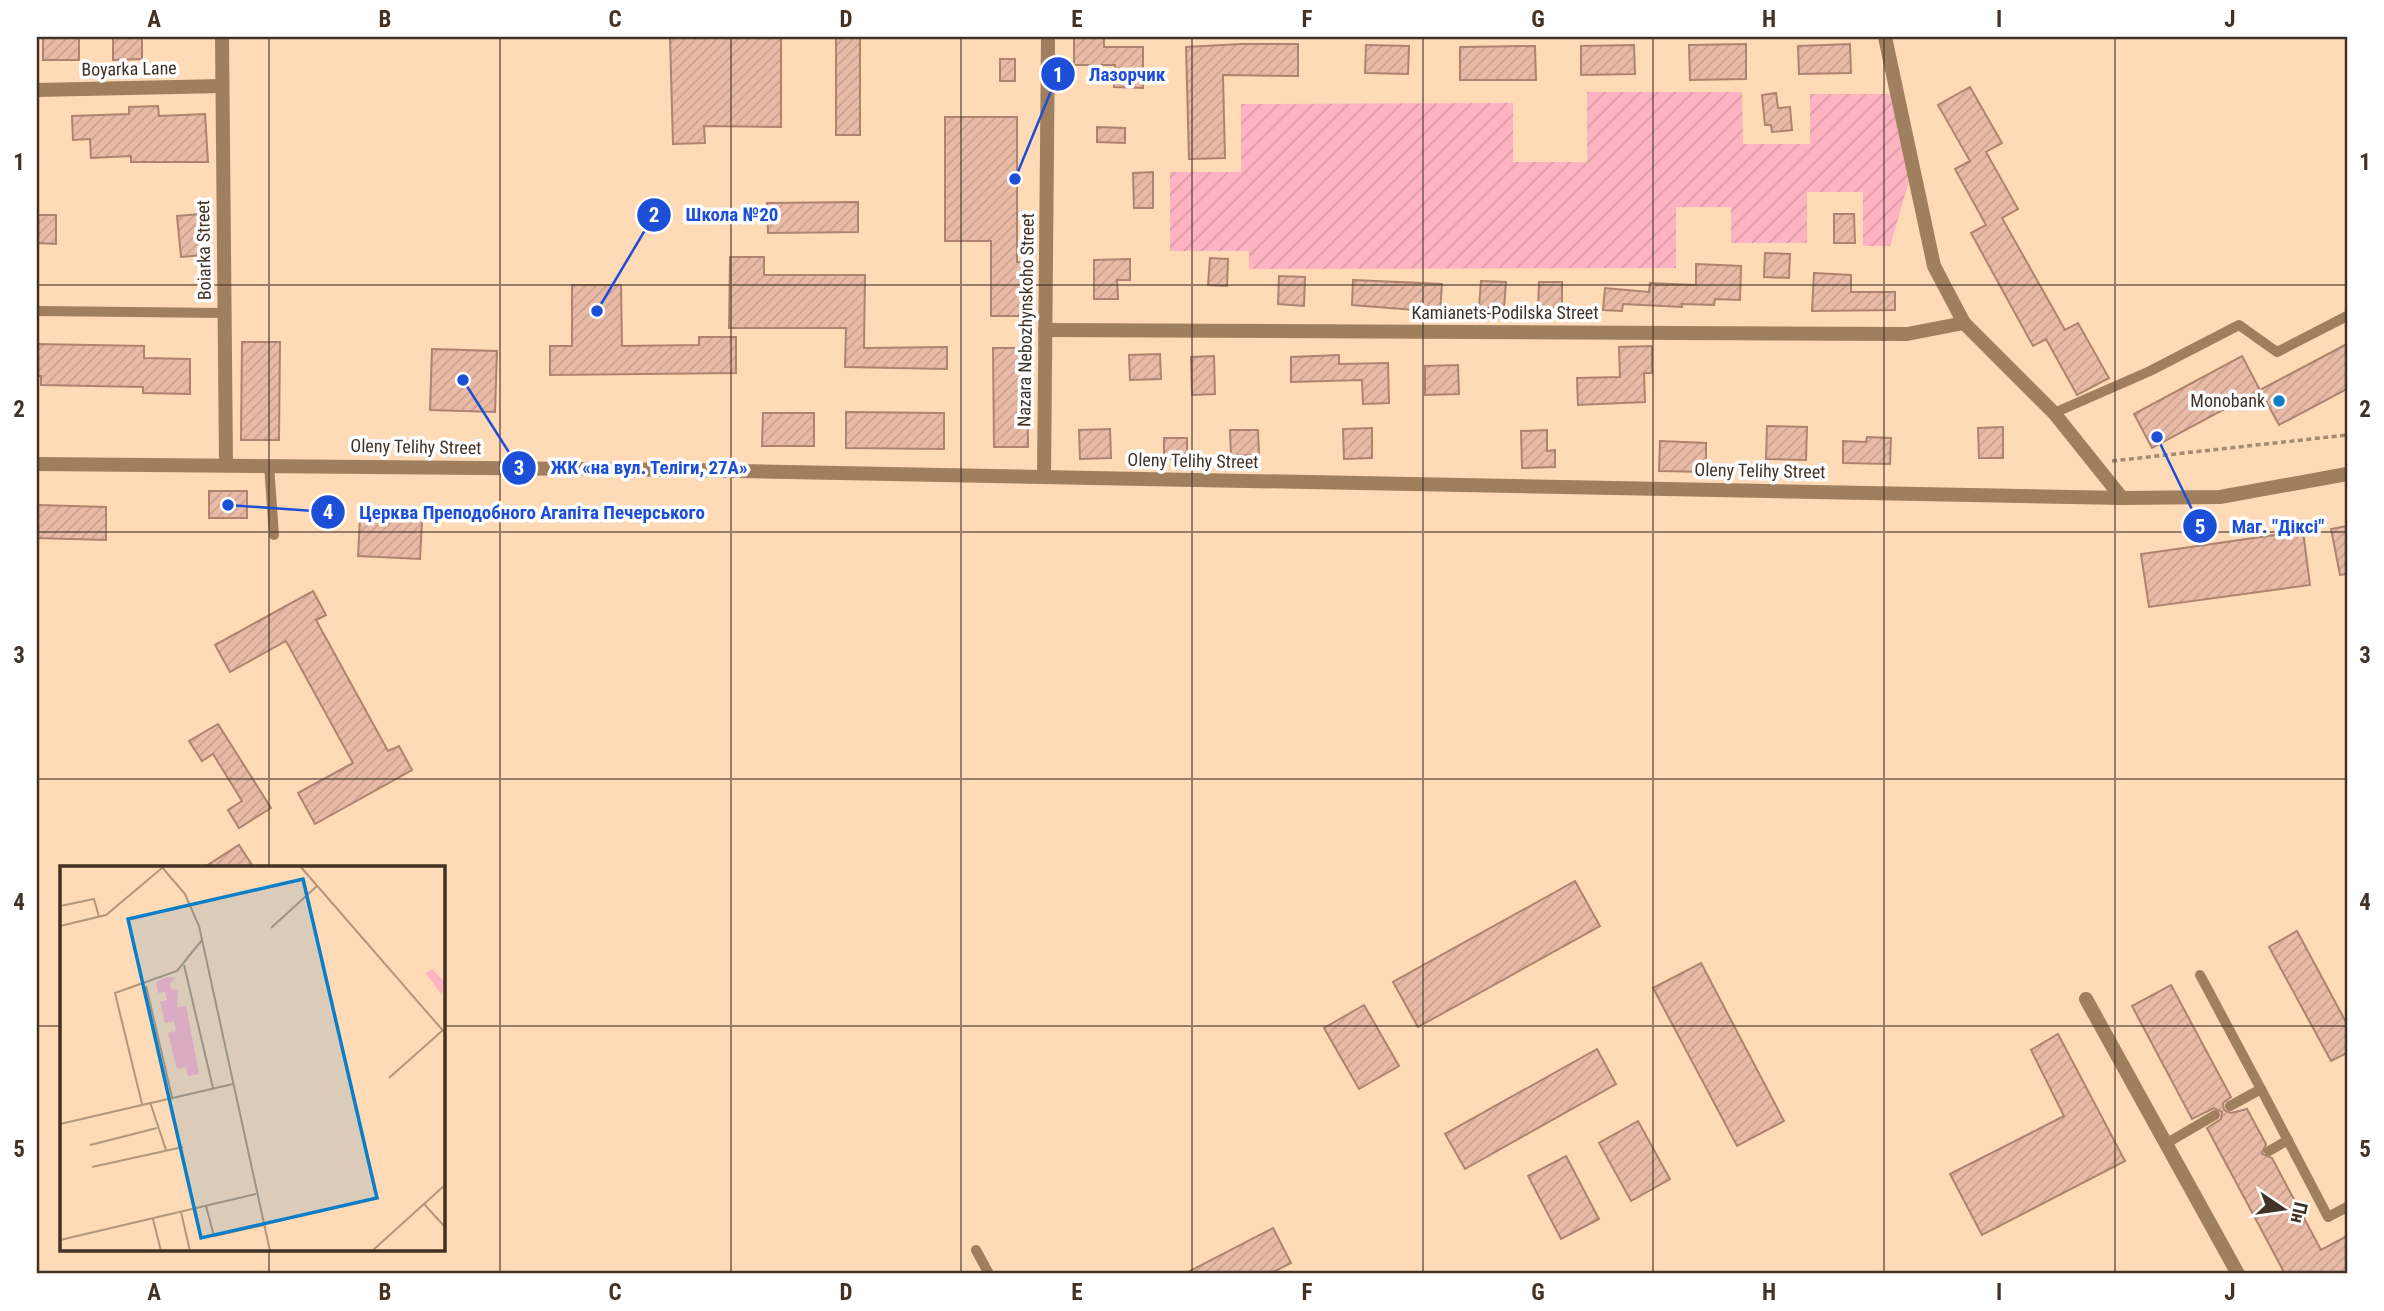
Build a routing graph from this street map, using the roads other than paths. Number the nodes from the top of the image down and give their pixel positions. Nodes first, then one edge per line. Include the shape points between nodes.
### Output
1 (222, 37) edge
2 (1048, 37) edge
3 (1885, 37) edge
4 (222, 86) junction
5 (37, 90) edge
6 (37, 312) edge
7 (224, 313) junction
8 (2347, 316) edge
9 (1964, 323) junction
10 (1045, 330) junction
11 (2054, 413) junction
12 (226, 463) junction
13 (37, 464) edge
14 (270, 465) junction
15 (2347, 474) edge
16 (1044, 477) junction
17 (2122, 498) junction
18 (274, 535) dead end
19 (2200, 975) dead end
20 (2086, 999) dead end
21 (2261, 1089) junction
22 (2231, 1106) dead end
23 (2215, 1115) dead end
24 (2288, 1140) junction
25 (2167, 1143) junction
26 (2269, 1151) dead end
27 (2347, 1208) edge
28 (976, 1250) dead end
29 (989, 1274) edge
30 (2238, 1274) edge

1 - 4 street, Boiarka Street
2 - 10 street, Nazara Nebozhynskoho Street
3 - 9 street via 1934,266
4 - 5 street, Boyarka Lane
4 - 7 street, Boiarka Street
6 - 7 lane
7 - 12 street, Boiarka Street
8 - 11 lane via 2277,352 2239,326
9 - 10 street, Kamianets-Podilska Street via 1907,334
9 - 11 street
10 - 16 street, Nazara Nebozhynskoho Street
11 - 17 street
12 - 13 street, Oleny Telihy Street
12 - 14 street, Oleny Telihy Street
14 - 16 street, Oleny Telihy Street
14 - 18 lane
15 - 17 street, Oleny Telihy Street via 2220,497
16 - 17 street, Oleny Telihy Street
19 - 21 lane
20 - 25 street
21 - 22 lane
21 - 24 lane
23 - 25 lane
24 - 26 lane
24 - 27 lane via 2328,1217
25 - 30 street
28 - 29 lane

